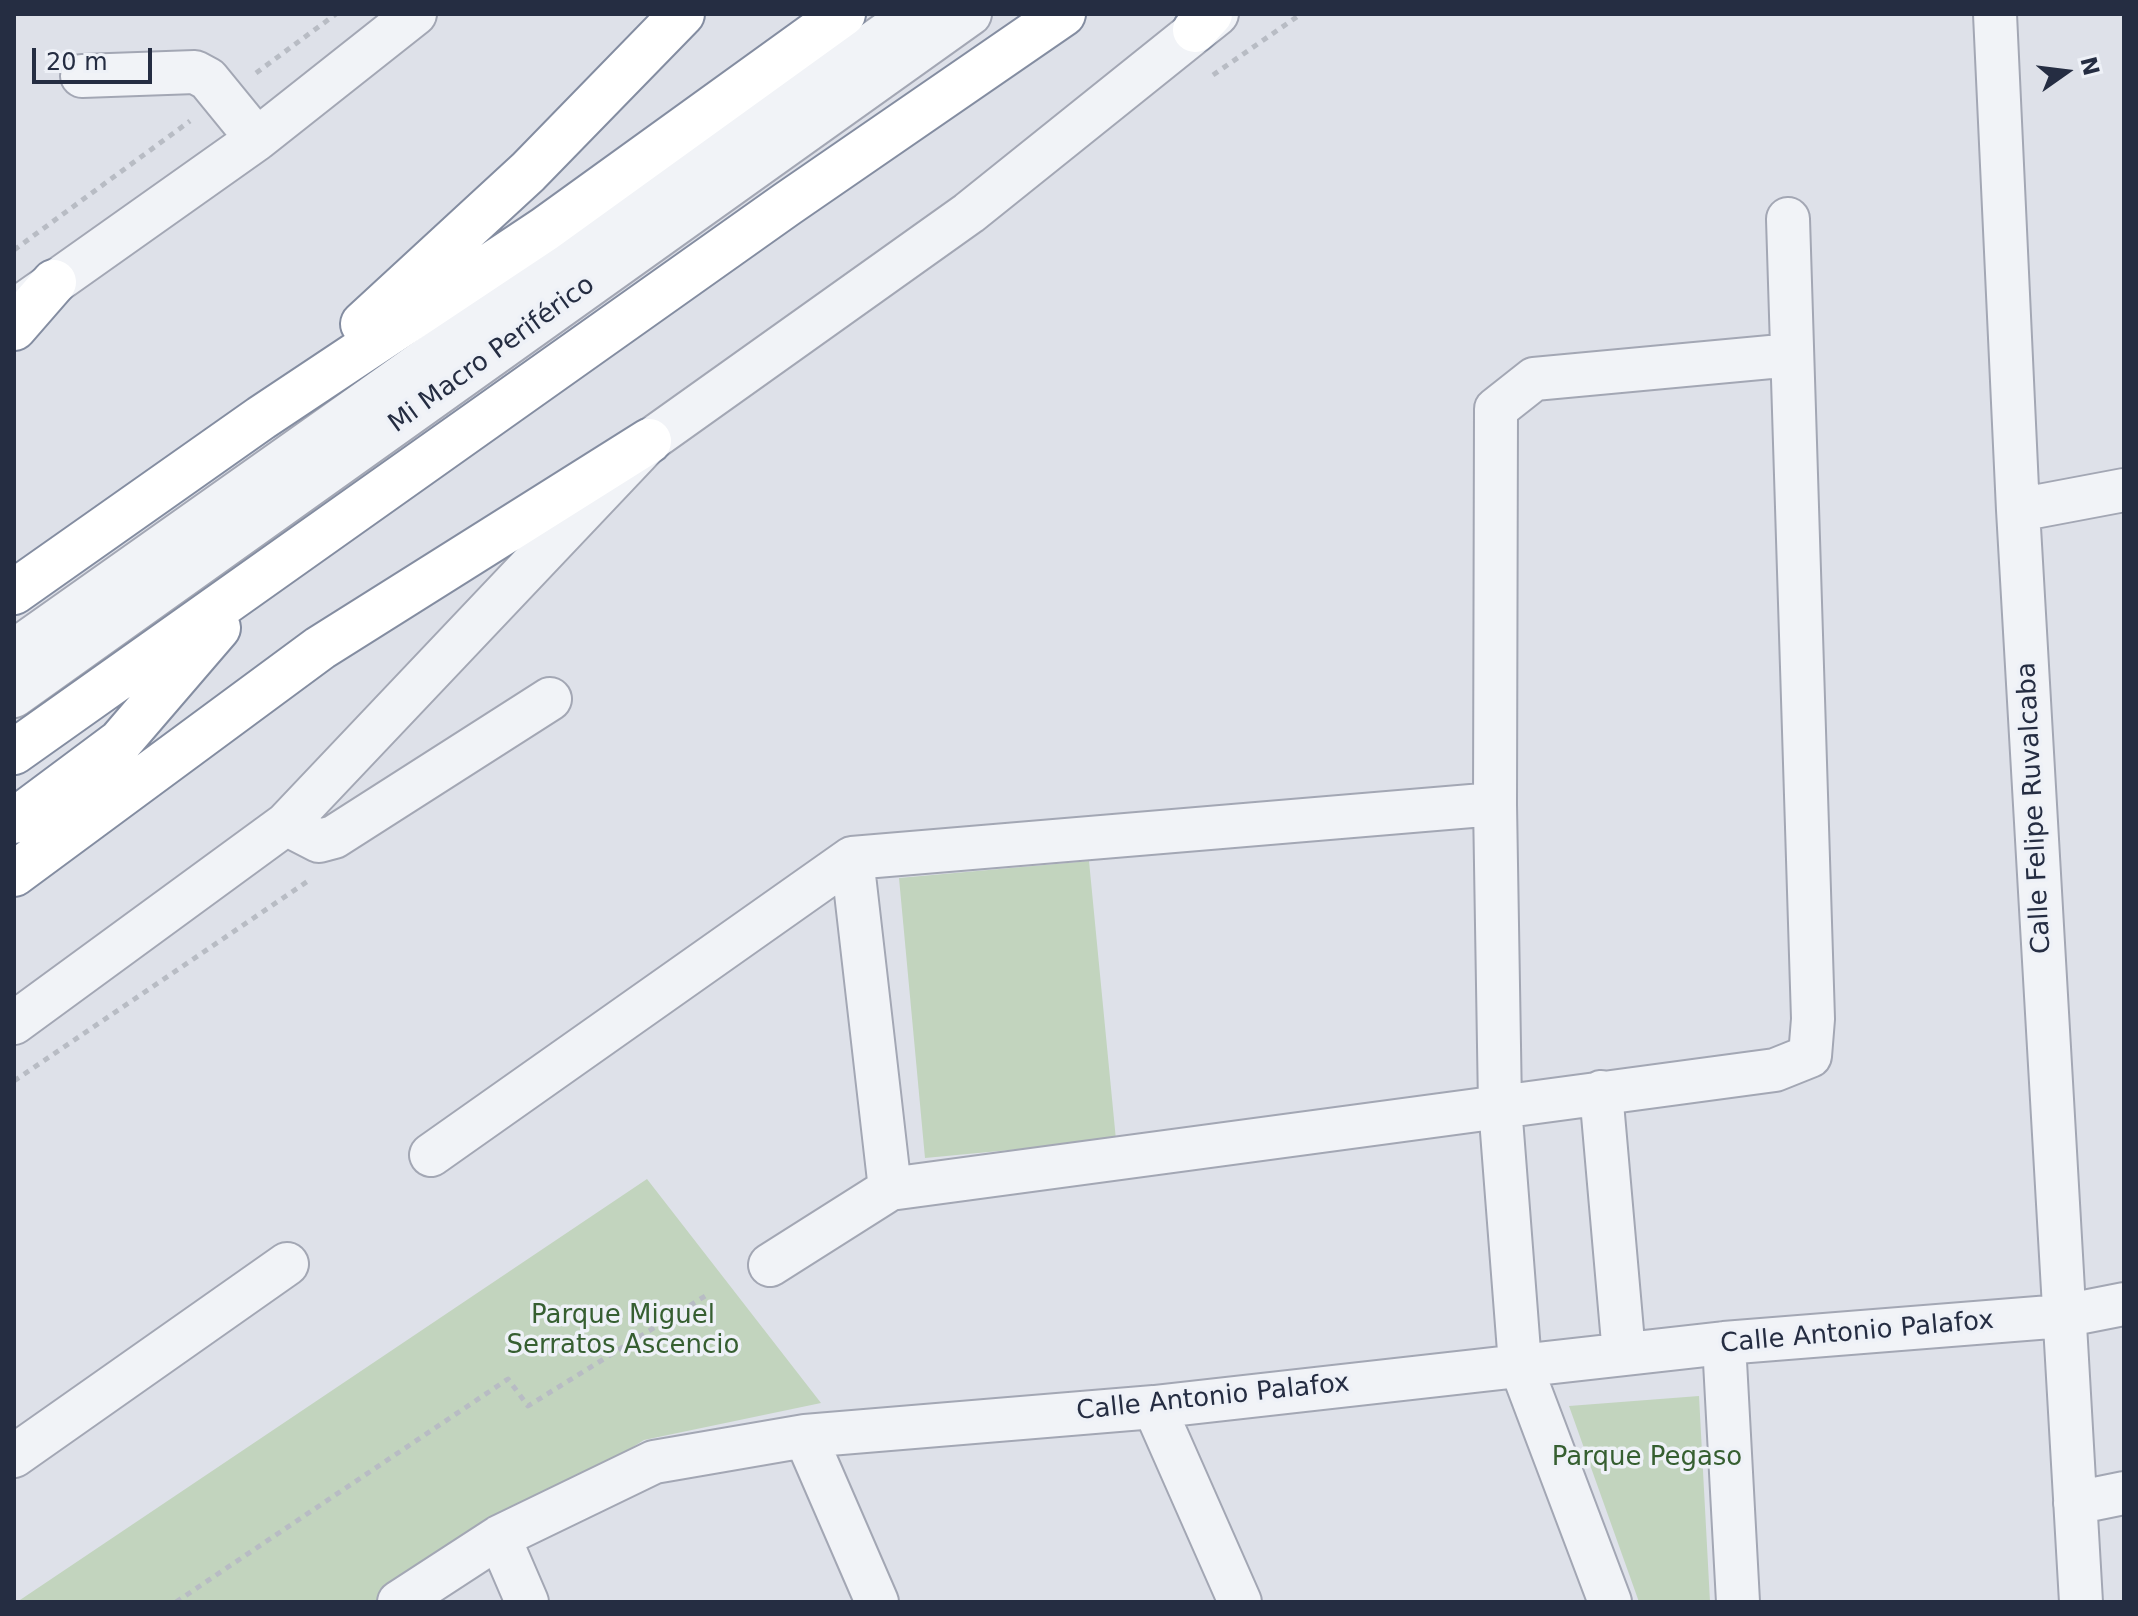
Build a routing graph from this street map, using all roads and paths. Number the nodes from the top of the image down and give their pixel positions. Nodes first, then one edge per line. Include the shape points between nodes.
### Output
1 (336, 14) edge
2 (415, 14) edge
3 (682, 14) edge
4 (843, 14) edge
5 (914, 14) edge
6 (970, 14) edge
7 (1063, 14) edge
8 (1301, 14) edge
9 (1995, 14) edge
10 (1207, 19) edge
11 (82, 76) dead end
12 (1210, 77) dead end
13 (222, 98) junction
14 (257, 139) junction
15 (1788, 219) dead end
16 (14, 250) edge
17 (54, 282) junction
18 (14, 312) edge
19 (14, 328) edge
20 (1792, 355) junction
21 (261, 418) junction
22 (649, 441) junction
23 (2124, 490) edge
24 (2018, 510) junction
25 (263, 575) junction
26 (14, 592) edge
27 (320, 648) junction
28 (14, 651) edge
29 (14, 696) edge
30 (550, 699) dead end
31 (120, 742) junction
32 (14, 752) edge
33 (1495, 804) junction
34 (14, 821) edge
35 (286, 824) junction
36 (334, 837) junction
37 (852, 858) junction
38 (14, 874) edge
39 (774, 914) junction
40 (862, 946) junction
41 (14, 1023) edge
42 (14, 1081) edge
43 (1601, 1092) junction
44 (1500, 1106) junction
45 (431, 1155) dead end
46 (890, 1189) junction
47 (287, 1264) dead end
48 (770, 1265) dead end
49 (710, 1293) dead end
50 (2124, 1304) edge
51 (2063, 1316) junction
52 (1724, 1343) junction
53 (1624, 1354) junction
54 (1520, 1364) junction
55 (1154, 1407) junction
56 (805, 1436) junction
57 (14, 1456) edge
58 (2124, 1493) edge
59 (2075, 1503) junction
60 (499, 1537) junction
61 (176, 1602) edge
62 (399, 1602) edge
63 (527, 1602) edge
64 (877, 1602) edge
65 (1240, 1602) edge
66 (1610, 1602) edge
67 (1738, 1602) edge
68 (2081, 1602) edge

1 - 13 path
2 - 14 street
3 - 21 highway via 528,172
4 - 21 highway via 545,229
5 - 28 street, Mi Macro Periférico
6 - 29 street, Mi Macro Periférico
7 - 25 highway
8 - 12 path
9 - 24 street, Calle Felipe Ruvalcaba
10 - 22 street via 969,213
11 - 13 street via 195,72
13 - 14 street
13 - 16 path
14 - 17 street
15 - 20 street
17 - 18 street
17 - 19 highway
20 - 33 street via 1534,379 1496,409
20 - 43 street via 1810,1056 1775,1070
21 - 26 highway
22 - 27 highway
22 - 35 street
23 - 24 street
24 - 51 street, Calle Felipe Ruvalcaba
25 - 31 highway
25 - 32 highway
27 - 31 highway
27 - 38 highway
30 - 36 street
31 - 34 highway
33 - 37 street
33 - 44 street
35 - 36 street via 319,841
35 - 41 street
36 - 42 path via 309,880
37 - 39 street
37 - 40 street
39 - 40 street via 824,918
39 - 45 street
40 - 46 street
43 - 44 street
43 - 53 street
44 - 46 street
44 - 54 street
46 - 48 street
47 - 57 street
49 - 61 path via 528,1406 508,1379
50 - 51 street, Calle Antonio Palafox
51 - 52 street, Calle Antonio Palafox
51 - 59 street, Calle Felipe Ruvalcaba
52 - 53 street, Calle Antonio Palafox
52 - 67 street
53 - 54 street, Calle Antonio Palafox
54 - 55 street, Calle Antonio Palafox
54 - 66 street
55 - 56 street, Calle Antonio Palafox
55 - 65 street
56 - 60 street, Calle Antonio Palafox via 654,1462
56 - 64 street
58 - 59 street
59 - 68 street, Calle Felipe Ruvalcaba
60 - 62 street, Calle Antonio Palafox
60 - 63 street

